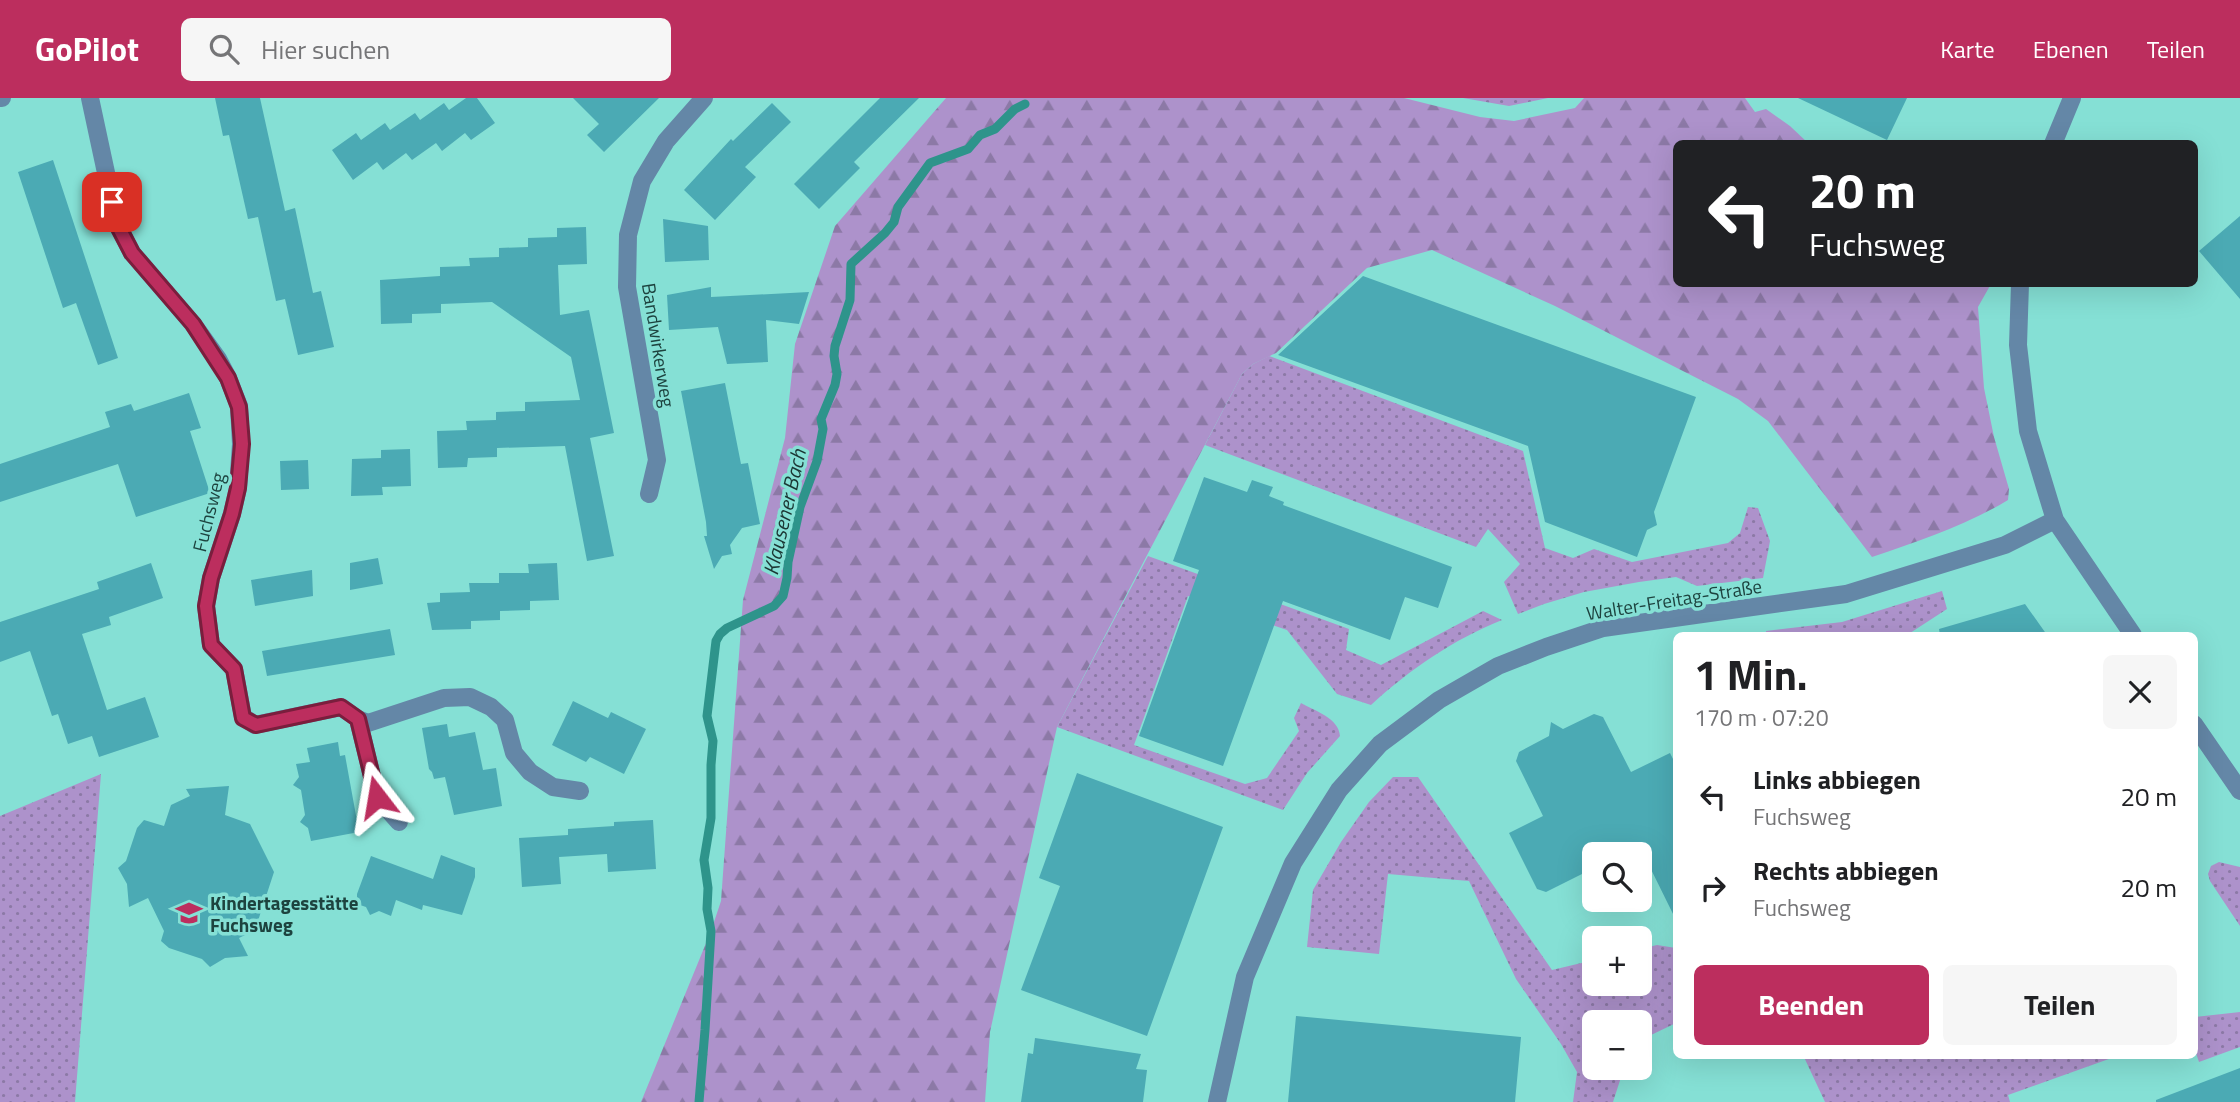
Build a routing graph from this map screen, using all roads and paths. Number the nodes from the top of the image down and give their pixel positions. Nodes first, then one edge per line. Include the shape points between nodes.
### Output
1 (90, 98) edge
2 (704, 98) edge
3 (2072, 98) edge
4 (2055, 140) edge
5 (2020, 287) edge
6 (649, 494) dead end
7 (2054, 520) junction
8 (2131, 632) edge
9 (358, 719) junction
10 (2198, 730) edge
11 (580, 791) dead end
12 (2240, 791) edge
13 (399, 822) dead end
14 (1217, 1102) edge

1 - 9 street, Fuchsweg via 117,224 132,253 218,359 239,407 238,488 206,606 211,645 234,669 243,718 256,725 341,707
2 - 6 street, Bandwirkerweg via 666,141 642,181 628,235 627,287 657,460
3 - 4 street
5 - 7 street via 2018,345 2028,430
7 - 8 street
7 - 14 street, Walter-Freitag-Straße via 2004,545 1846,594 1603,628 1498,666 1439,700 1380,744 1339,790 1293,863 1245,977
9 - 11 street, Fuchsweg via 368,723 444,698 470,697 505,720 514,753 530,772 553,787
9 - 13 street via 377,797
10 - 12 street

